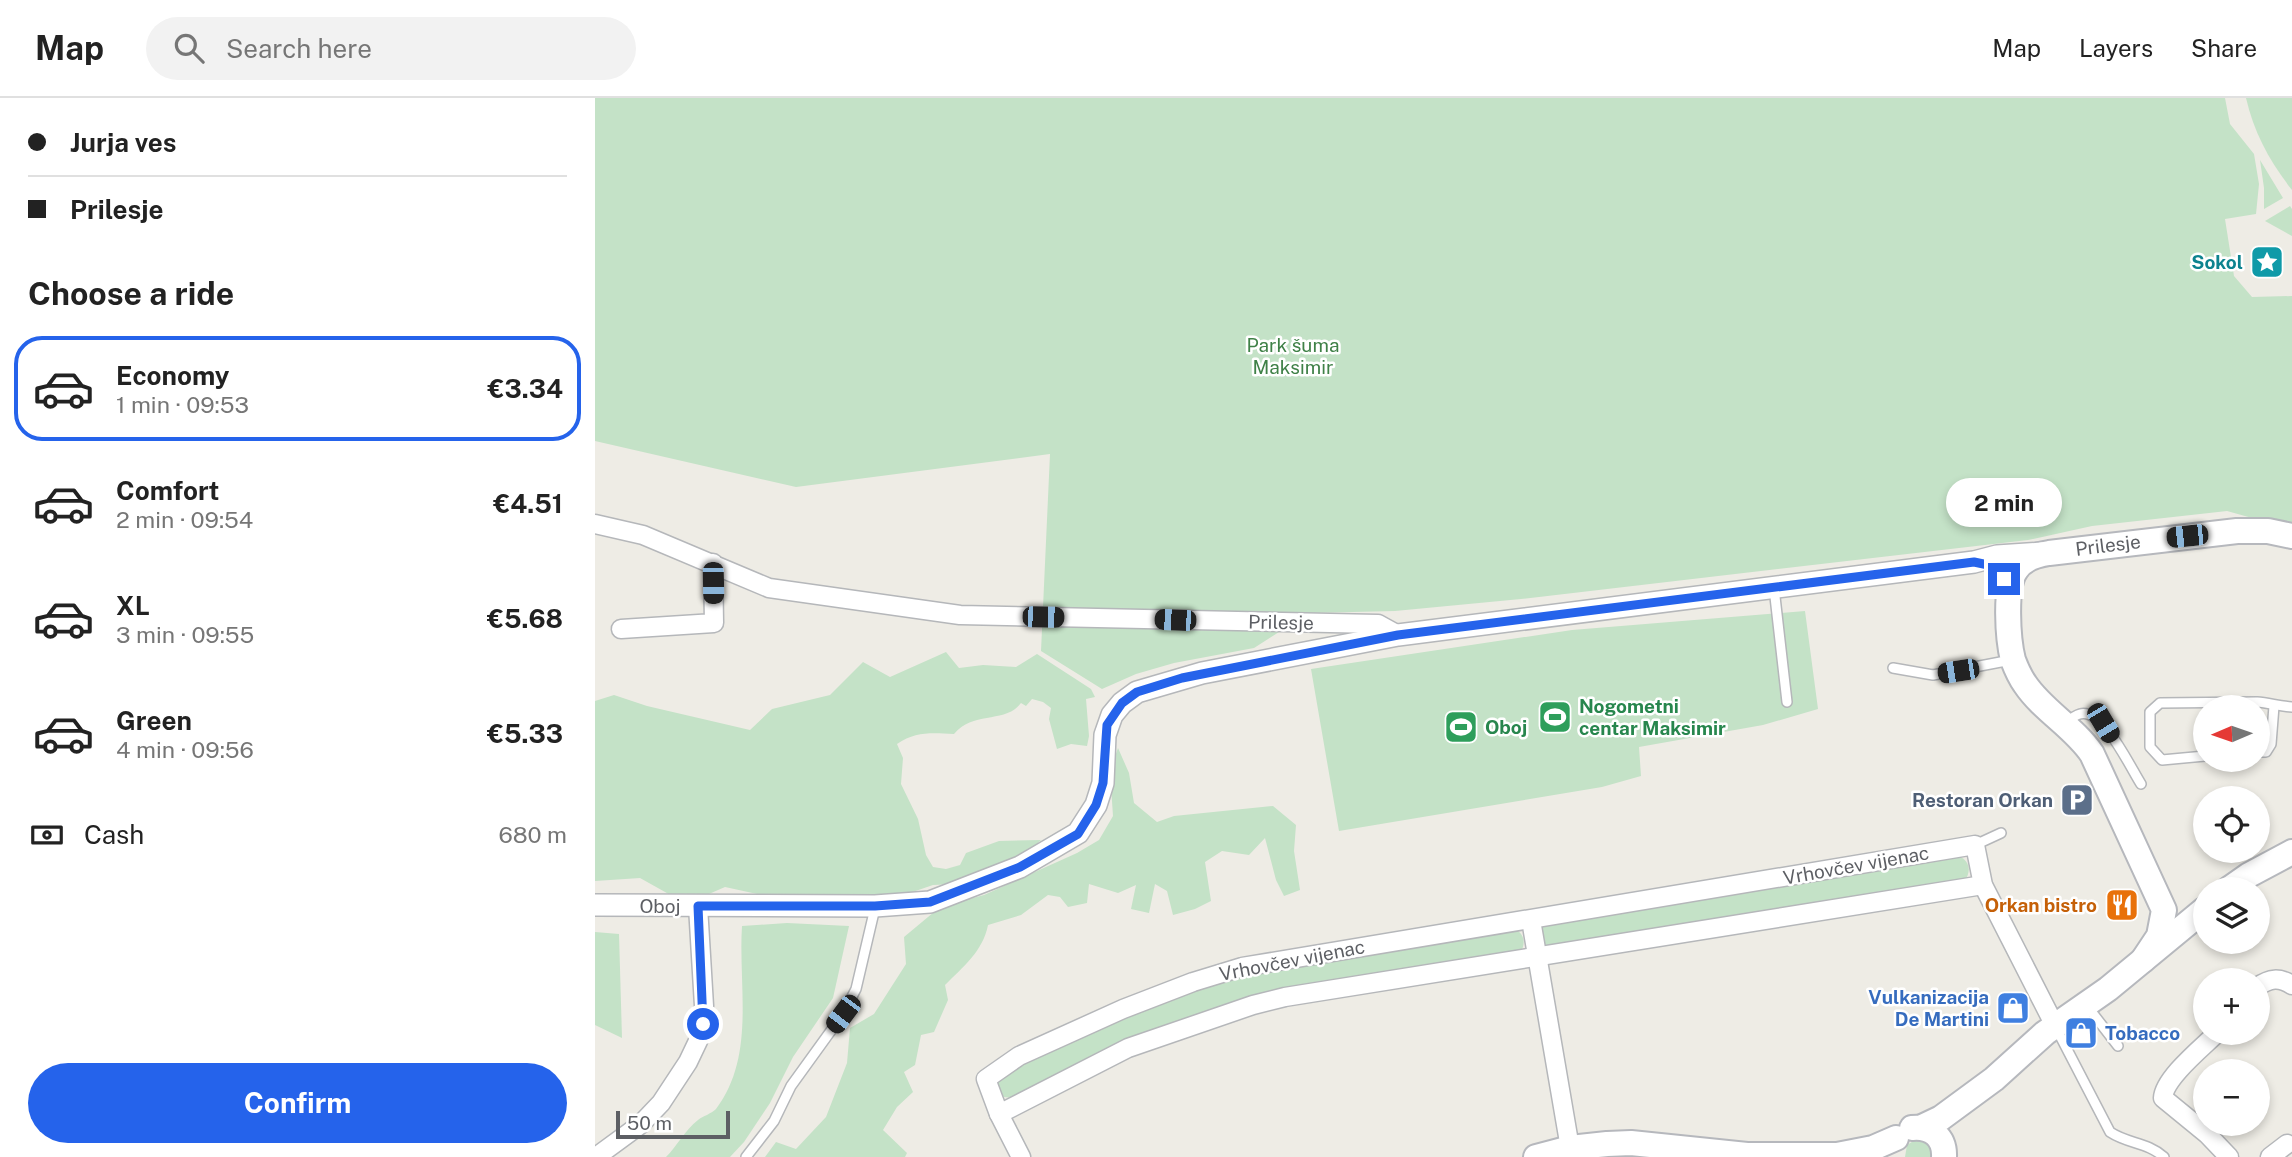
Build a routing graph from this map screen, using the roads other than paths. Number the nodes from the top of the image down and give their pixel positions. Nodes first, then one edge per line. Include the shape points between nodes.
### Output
1 (595, 524) edge
2 (2292, 536) edge
3 (2049, 553) junction
4 (1974, 562) junction
5 (713, 563) junction
6 (1774, 588) junction
7 (2009, 592) junction
8 (621, 629) dead end
9 (1398, 635) junction
10 (2013, 660) junction
11 (1893, 668) dead end
12 (1787, 702) dead end
13 (2193, 703) edge
14 (2270, 704) edge
15 (2274, 706) junction
16 (2292, 707) edge
17 (2064, 724) junction
18 (2270, 746) edge
19 (2193, 758) edge
20 (2141, 784) dead end
21 (2001, 834) dead end
22 (1975, 845) junction
23 (2292, 852) edge
24 (2245, 877) edge
25 (1983, 884) junction
26 (595, 905) edge
27 (698, 906) junction
28 (875, 906) junction
29 (2164, 910) junction
30 (2193, 914) edge
31 (2193, 919) edge
32 (1531, 920) junction
33 (1538, 957) junction
34 (2143, 960) junction
35 (2270, 980) edge
36 (2292, 985) edge
37 (2086, 1005) junction
38 (2055, 1026) junction
39 (2205, 1045) edge
40 (2118, 1046) dead end
41 (1994, 1079) junction
42 (999, 1114) junction
43 (1922, 1127) junction
44 (2287, 1144) dead end
45 (1894, 1147) edge
46 (1570, 1148) junction
47 (1944, 1154) edge
48 (1751, 1156) edge
49 (1824, 1156) edge
50 (596, 1157) edge
51 (746, 1157) edge
52 (1021, 1157) edge
53 (1536, 1157) edge
54 (2164, 1157) edge
55 (2229, 1157) edge
56 (2270, 1157) edge

1 - 5 street, Prilesje via 643,535
2 - 3 main road, Prilesje via 2237,531
3 - 4 street, Prilesje
3 - 7 main road, Prilesje via 2021,564 2012,576
4 - 6 street, Prilesje
4 - 7 street via 1998,570
5 - 8 street via 714,622
5 - 9 street, Prilesje via 769,588 960,615 1378,624
6 - 9 street, Prilesje
6 - 12 lane
7 - 10 main road
9 - 28 street, Oboj via 1202,673 1137,692 1122,703 1107,725 1103,783 1078,834 1020,867 930,902
10 - 11 lane via 1933,675
10 - 17 main road via 2033,694
13 - 19 lane via 2160,703 2150,712 2150,747 2162,760
14 - 15 lane
15 - 16 lane
15 - 18 lane
17 - 20 lane via 2080,714 2103,723
17 - 29 main road via 2099,766
21 - 22 lane
22 - 25 street
22 - 32 street, Vrhovčev vijenac
23 - 24 main road
25 - 33 street, Vrhovčev vijenac
25 - 38 street
26 - 27 street, Oboj
27 - 28 street, Oboj
27 - 50 street via 704,1006 698,1041 661,1103
28 - 51 lane via 856,989
29 - 30 main road via 2179,918
29 - 34 main road via 2159,936
31 - 34 main road
32 - 33 street
32 - 42 street, Vrhovčev vijenac via 1242,967 1193,982 1019,1056 986,1079
33 - 42 street, Vrhovčev vijenac via 1253,1005 1128,1048
33 - 46 street
34 - 37 main road
35 - 36 street
37 - 38 main road
37 - 40 lane
38 - 41 main road
38 - 54 lane via 2110,1132 2143,1143
39 - 55 street via 2170,1081 2163,1098
41 - 43 main road
41 - 47 main road
42 - 52 street, Vrhovčev vijenac
43 - 45 main road via 1907,1129
43 - 47 main road via 1937,1135
44 - 56 street
45 - 49 main road
46 - 48 main road via 1631,1143
46 - 53 main road
48 - 49 main road

